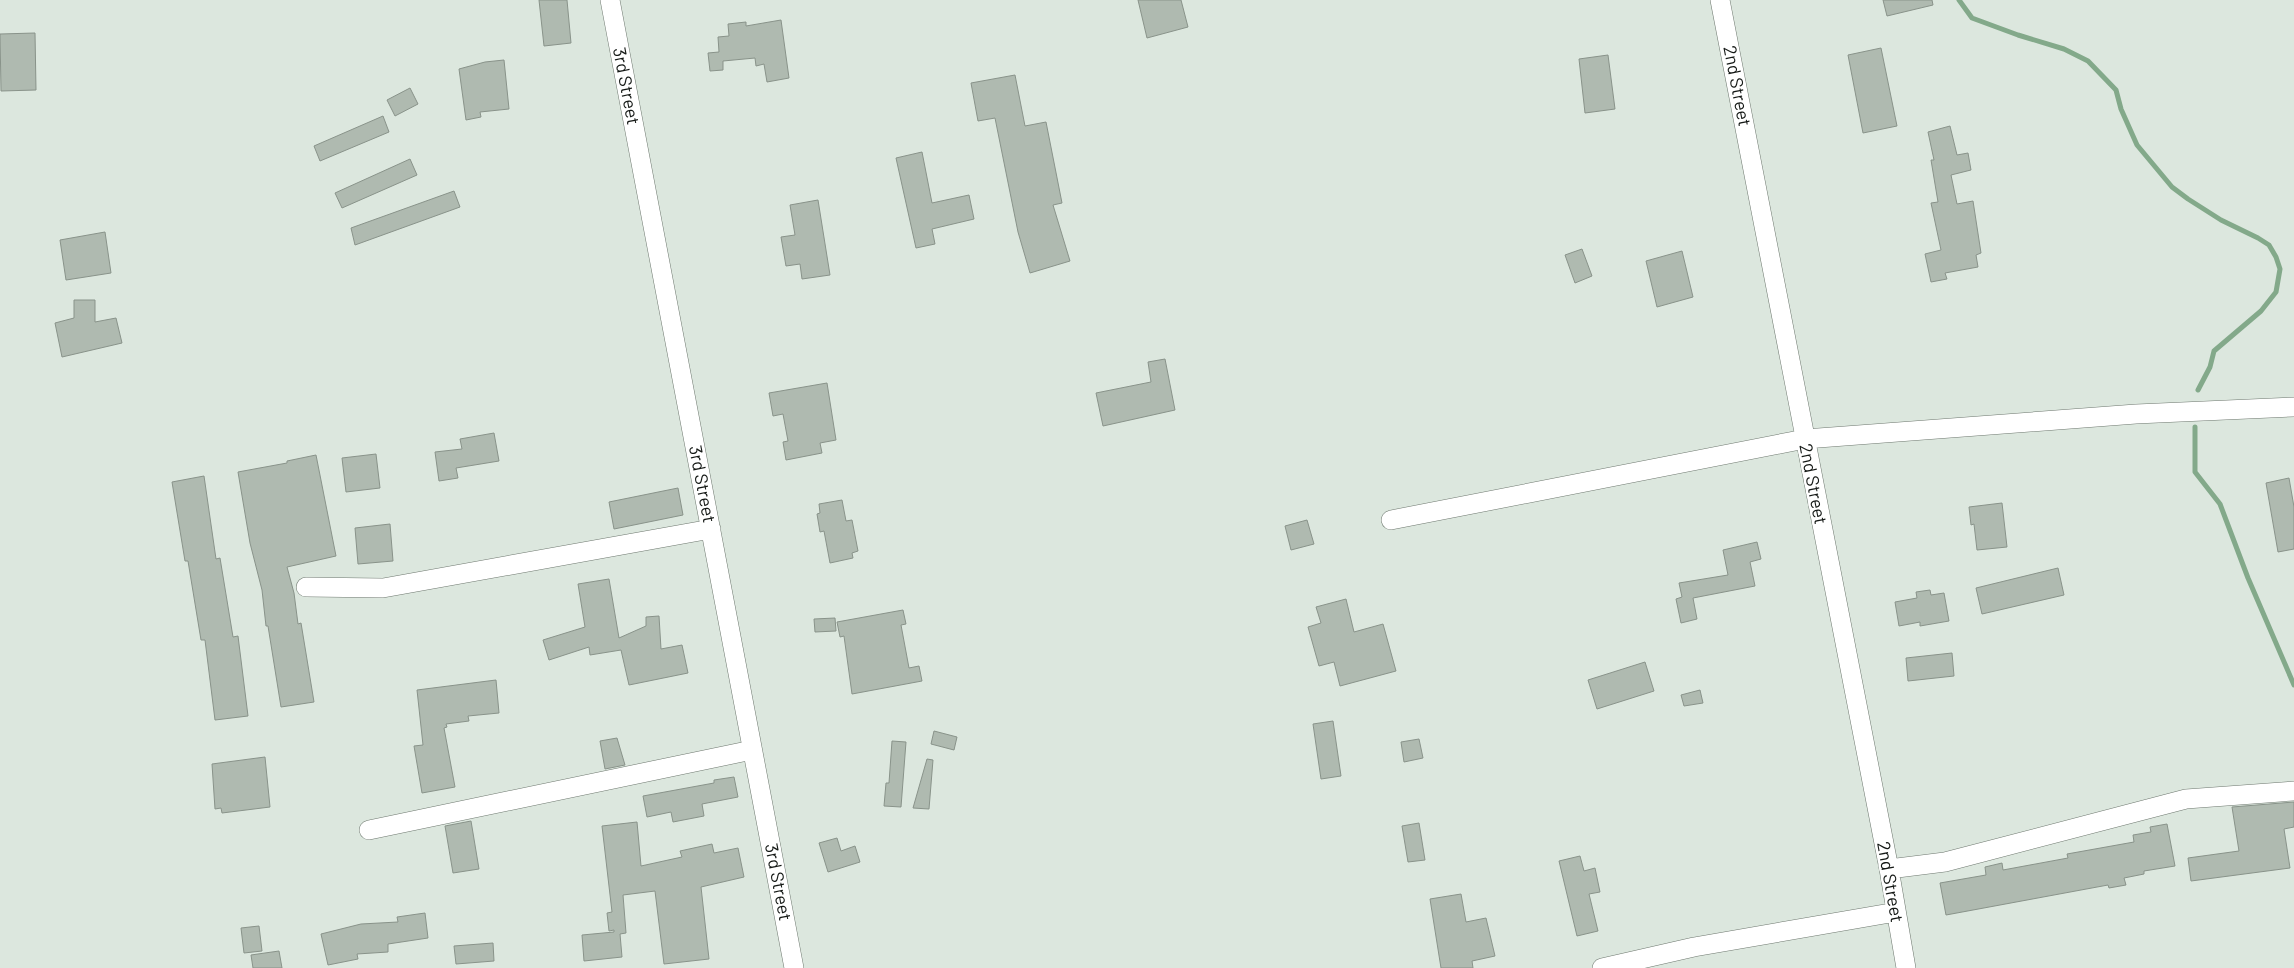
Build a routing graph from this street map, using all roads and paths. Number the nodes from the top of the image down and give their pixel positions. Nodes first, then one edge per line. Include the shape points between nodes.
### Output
1 (610, 0) edge
2 (1720, 0) edge
3 (2294, 407) edge
4 (1804, 439) junction
5 (1391, 520) dead end
6 (711, 529) junction
7 (306, 588) dead end
8 (752, 750) junction
9 (2294, 791) edge
10 (369, 830) dead end
11 (1888, 869) junction
12 (1896, 912) junction
13 (794, 968) edge
14 (1602, 968) edge
15 (1906, 968) edge

1 - 6 street, 3rd Street
2 - 4 street, 2nd Street
3 - 4 street via 2136,414
4 - 5 street
4 - 11 street, 2nd Street
6 - 7 street via 383,588
6 - 8 street, 3rd Street
8 - 10 street
8 - 13 street, 3rd Street
9 - 11 street via 2186,799 1946,862
11 - 12 street, 2nd Street
12 - 14 street via 1694,947
12 - 15 street, 2nd Street

